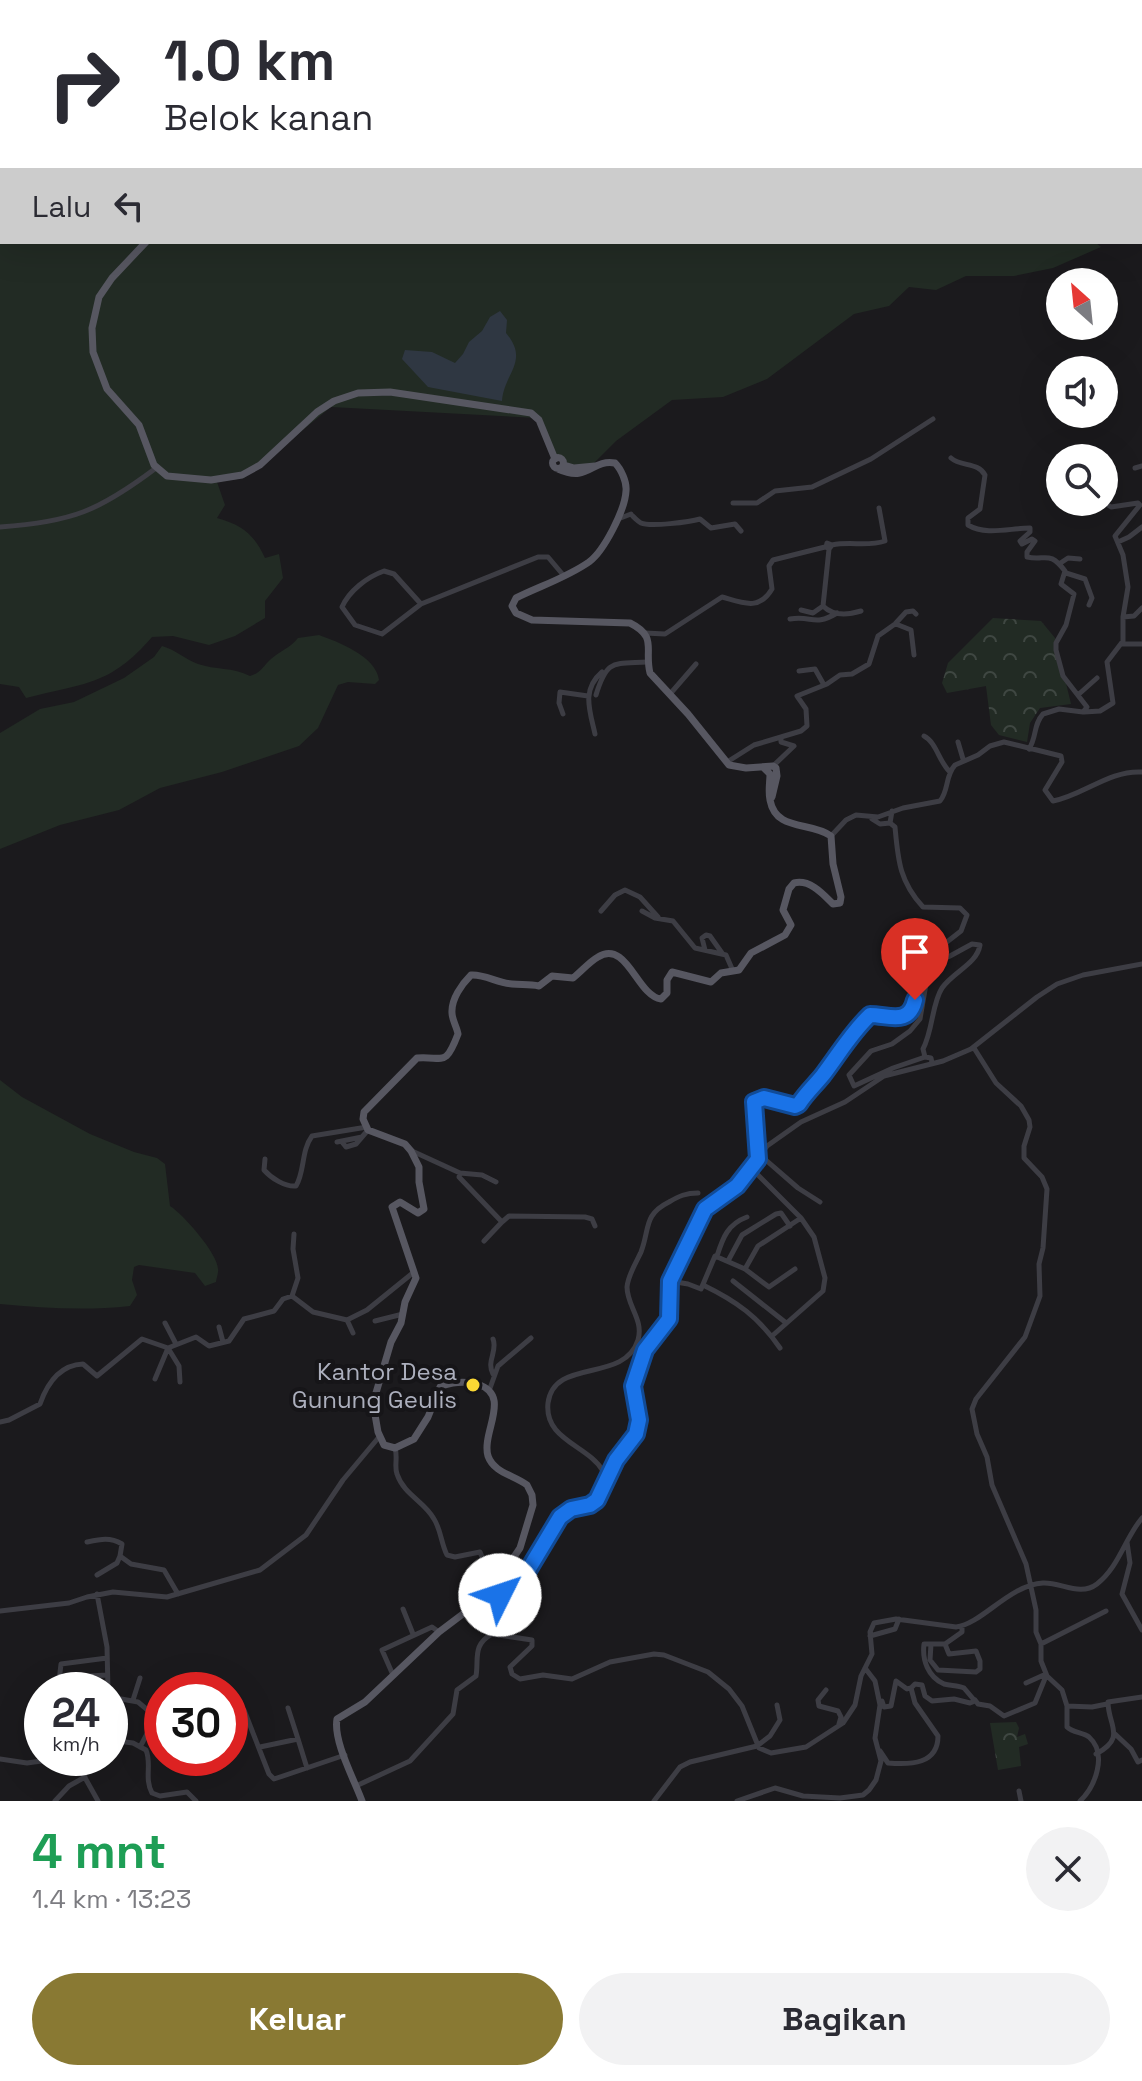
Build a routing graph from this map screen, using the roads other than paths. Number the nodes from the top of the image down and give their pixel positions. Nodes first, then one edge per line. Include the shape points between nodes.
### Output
1 (1021, 0) edge
2 (1029, 0) edge
3 (144, 244) edge
4 (933, 419) dead end
5 (951, 458) dead end
6 (156, 468) junction
7 (733, 503) dead end
8 (1118, 506) edge
9 (879, 508) dead end
10 (617, 519) junction
11 (0, 527) edge
12 (1142, 527) edge
13 (741, 531) dead end
14 (1118, 542) junction
15 (829, 547) junction
16 (1080, 559) dead end
17 (1059, 564) junction
18 (1066, 573) junction
19 (564, 576) junction
20 (421, 604) junction
21 (1089, 605) dead end
22 (823, 606) junction
23 (1142, 608) edge
24 (801, 610) dead end
25 (861, 611) dead end
26 (837, 613) junction
27 (916, 614) dead end
28 (1123, 617) junction
29 (790, 619) dead end
30 (895, 624) junction
31 (645, 633) junction
32 (1122, 644) junction
33 (1142, 644) edge
34 (914, 655) dead end
35 (647, 662) junction
36 (696, 664) dead end
37 (603, 671) junction
38 (799, 671) dead end
39 (1097, 678) dead end
40 (824, 685) junction
41 (670, 694) junction
42 (1079, 694) junction
43 (596, 695) dead end
44 (588, 696) junction
45 (1083, 712) junction
46 (563, 714) dead end
47 (595, 734) dead end
48 (924, 736) dead end
49 (781, 737) junction
50 (958, 742) dead end
51 (1029, 749) junction
52 (963, 759) junction
53 (726, 763) junction
54 (773, 766) junction
55 (763, 767) junction
56 (949, 771) junction
57 (1142, 772) edge
58 (770, 803) junction
59 (892, 811) junction
60 (871, 818) junction
61 (890, 823) junction
62 (831, 836) junction
63 (601, 911) dead end
64 (642, 911) dead end
65 (658, 918) junction
66 (706, 951) junction
67 (723, 954) junction
68 (934, 960) junction
69 (1142, 964) edge
70 (733, 971) junction
71 (974, 1048) junction
72 (925, 1057) junction
73 (932, 1063) junction
74 (368, 1129) junction
75 (362, 1137) junction
76 (353, 1138) junction
77 (352, 1146) junction
78 (411, 1151) junction
79 (759, 1157) junction
80 (265, 1159) dead end
81 (751, 1168) junction
82 (460, 1173) junction
83 (496, 1182) dead end
84 (698, 1193) dead end
85 (820, 1202) dead end
86 (747, 1217) dead end
87 (801, 1218) junction
88 (502, 1222) junction
89 (595, 1226) dead end
90 (790, 1226) junction
91 (294, 1234) dead end
92 (484, 1241) dead end
93 (717, 1256) junction
94 (728, 1261) junction
95 (745, 1269) junction
96 (795, 1269) dead end
97 (415, 1272) junction
98 (670, 1281) junction
99 (733, 1281) dead end
100 (703, 1285) junction
101 (742, 1287) junction
102 (292, 1296) junction
103 (734, 1300) junction
104 (404, 1314) junction
105 (347, 1320) junction
106 (375, 1321) dead end
107 (785, 1322) junction
108 (165, 1323) dead end
109 (219, 1327) dead end
110 (353, 1333) dead end
111 (772, 1336) junction
112 (531, 1338) dead end
113 (493, 1339) dead end
114 (223, 1343) junction
115 (176, 1344) junction
116 (168, 1348) junction
117 (780, 1348) dead end
118 (494, 1374) junction
119 (155, 1379) dead end
120 (180, 1382) dead end
121 (489, 1391) junction
122 (0, 1422) edge
123 (379, 1437) junction
124 (395, 1448) junction
125 (571, 1509) junction
126 (1142, 1518) edge
127 (87, 1542) dead end
128 (1127, 1542) junction
129 (120, 1556) junction
130 (97, 1575) dead end
131 (493, 1587) junction
132 (1030, 1587) junction
133 (97, 1594) junction
134 (178, 1594) junction
135 (484, 1600) junction
136 (403, 1609) dead end
137 (0, 1611) edge
138 (1106, 1611) dead end
139 (899, 1619) junction
140 (962, 1626) junction
141 (1142, 1630) edge
142 (439, 1632) junction
143 (413, 1634) junction
144 (870, 1636) junction
145 (931, 1644) junction
146 (945, 1644) junction
147 (1041, 1644) junction
148 (107, 1658) junction
149 (865, 1668) junction
150 (60, 1672) edge
151 (107, 1672) edge
152 (393, 1675) junction
153 (1046, 1675) junction
154 (140, 1678) dead end
155 (1026, 1683) dead end
156 (877, 1687) junction
157 (911, 1687) junction
158 (826, 1690) dead end
159 (1142, 1697) edge
160 (128, 1699) edge
161 (133, 1700) junction
162 (975, 1700) junction
163 (1107, 1704) junction
164 (777, 1705) dead end
165 (1067, 1706) junction
166 (288, 1708) dead end
167 (248, 1719) edge
168 (837, 1728) junction
169 (1114, 1733) junction
170 (298, 1739) junction
171 (128, 1744) edge
172 (757, 1746) junction
173 (140, 1747) junction
174 (260, 1747) junction
175 (880, 1751) junction
176 (1096, 1754) junction
177 (345, 1755) junction
178 (0, 1759) edge
179 (1142, 1760) edge
180 (24, 1763) edge
181 (307, 1768) junction
182 (85, 1777) joint
183 (356, 1786) junction
184 (1019, 1791) dead end
185 (849, 1800) edge
186 (55, 1801) edge
187 (98, 1801) edge
188 (196, 1801) edge
189 (362, 1801) edge
190 (654, 1801) edge
191 (737, 1801) edge
192 (1021, 1801) edge
193 (1080, 1801) edge

1 - 2 street
3 - 6 main road via 99,297 93,352 107,389 139,425
4 - 7 street via 871,459 812,487 775,491 757,503
5 - 17 street via 978,467 985,475 980,509 967,520 970,527 1006,532 1029,528 1020,541 1035,541 1027,557 1048,556
6 - 10 main road via 167,476 201,480 242,475 326,406 372,391 531,413 539,420 553,465 577,468 613,462 626,492
6 - 11 street via 74,517
8 - 14 street via 1140,505 1116,533
9 - 15 street via 885,541
10 - 13 street via 631,514 649,524 700,519 711,528 735,524
10 - 19 main road via 594,558
12 - 14 street
14 - 28 street via 1128,587
15 - 22 street
15 - 31 street via 773,560 772,589 755,604 718,598 665,634
16 - 17 street
17 - 18 street
18 - 21 street via 1085,579 1092,598
18 - 42 street via 1061,584 1074,596 1056,647 1063,676
19 - 20 street via 542,555
19 - 31 main road via 516,598 516,613 532,620 630,623
20 - 20 street via 382,634 355,625 342,607 361,585 384,571 394,574
22 - 24 street via 813,613
22 - 26 street
23 - 28 street via 1133,617
25 - 26 street
26 - 29 street via 817,622
27 - 30 street via 906,612
28 - 32 street
30 - 34 street via 911,630
30 - 40 street via 878,636 869,664
31 - 35 main road
32 - 33 street
32 - 45 street via 1107,662 1113,703
35 - 37 street via 621,663
35 - 41 main road via 653,678
36 - 41 street
37 - 43 street
37 - 44 street
38 - 40 street via 815,669
39 - 42 street
40 - 49 street via 797,696 806,709 807,726
41 - 53 main road
42 - 45 street via 1087,707
44 - 46 street via 560,693
44 - 47 street
45 - 51 street via 1059,709 1043,714
48 - 56 street
49 - 53 street via 754,745
49 - 54 street via 781,742 794,746
50 - 52 street
51 - 52 street via 1004,742
51 - 57 street via 1061,756 1045,790 1053,801 1122,772
52 - 56 street
53 - 55 main road
54 - 55 main road
54 - 58 main road via 777,776
55 - 58 main road via 770,774
56 - 59 street via 940,801
58 - 62 main road via 780,819
59 - 60 street
59 - 61 street
60 - 61 street
60 - 62 street via 851,817
61 - 68 street via 896,832 899,868 917,901 923,907 960,908 967,915 961,931 934,952
62 - 70 main road via 840,903 833,904 806,883 792,884 783,910 791,925 788,933 756,950
63 - 65 street via 625,890 640,897
64 - 65 street
65 - 66 street via 673,921 694,947
66 - 67 street
66 - 67 street via 706,935
67 - 70 street
68 - 72 street via 980,945 975,957 940,991
68 - 72 street via 920,1019 892,1044 871,1051 849,1075 851,1083 860,1085
68 - 79 street via 914,973 913,1009 896,1019 870,1015 799,1104 755,1101
69 - 71 street via 1057,984
70 - 74 main road via 709,983 672,972 661,999 649,994 624,961 611,954 599,956 573,978 552,976 539,986 471,975 453,1005 458,1034 451,1049 442,1059 417,1058 369,1104 363,1115
71 - 73 street
71 - 132 street via 996,1083 1026,1113 1030,1127 1023,1154 1047,1189 1041,1287 1033,1317 1025,1337 972,1409 992,1485 1020,1547
72 - 73 street
73 - 79 street via 881,1078 805,1120
74 - 75 street
74 - 78 main road
74 - 80 street via 312,1136 293,1187 265,1172
75 - 76 street
75 - 77 street
76 - 77 street
76 - 77 street via 339,1142
78 - 82 street
78 - 97 main road via 419,1167 424,1211 400,1202 392,1209
79 - 81 street
79 - 85 street
81 - 87 street
81 - 98 street via 734,1189 705,1209
82 - 83 street
82 - 88 street via 465,1185
84 - 125 street via 683,1194 651,1216 628,1284 640,1330 632,1353 615,1365 570,1376 551,1393 548,1411 554,1428 603,1473 594,1497
86 - 93 street via 728,1229
87 - 90 street
87 - 107 street via 815,1240 825,1287
88 - 89 street via 509,1216 585,1217
88 - 92 street
90 - 94 street via 781,1213 776,1214 742,1235
90 - 95 street via 758,1246
91 - 102 street via 298,1278
93 - 94 street
93 - 100 street
94 - 95 street
95 - 96 street via 769,1287
97 - 104 main road
97 - 105 street
98 - 100 street via 700,1289
98 - 125 street via 669,1319 645,1350 633,1386 638,1431 616,1460 597,1500
99 - 101 street
100 - 103 street
101 - 103 street
101 - 107 street
102 - 105 street via 313,1312
102 - 114 street via 274,1311 244,1319 232,1339
103 - 111 street
104 - 106 street
104 - 123 main road via 373,1403
105 - 110 street
107 - 111 street
108 - 115 street
109 - 114 street
111 - 117 street
112 - 118 street
113 - 118 street
114 - 115 street via 209,1346 196,1337
115 - 116 street
116 - 119 street
116 - 120 street via 179,1366
116 - 122 street via 142,1339 97,1376 83,1364 66,1368 48,1384 40,1404
118 - 121 street
121 - 124 main road via 471,1383 442,1386 416,1436
121 - 131 main road via 495,1405 489,1459 527,1485 533,1500 519,1551
123 - 124 main road
123 - 134 street via 340,1483 308,1533 270,1564
124 - 131 street via 397,1474 436,1523 447,1555 480,1552
125 - 135 street via 551,1529 517,1586
126 - 128 street
127 - 129 street via 112,1539 122,1544
128 - 132 street via 1090,1588 1045,1583
128 - 141 street via 1130,1563 1121,1592
129 - 130 street
129 - 134 street via 131,1564 164,1570
131 - 135 main road
132 - 140 street
132 - 147 street
133 - 134 street
133 - 137 street via 69,1603
133 - 148 street
135 - 142 main road
136 - 143 street
138 - 147 street
139 - 140 street
139 - 144 street via 895,1629
139 - 144 street via 874,1623
140 - 146 street via 962,1632
142 - 143 street via 432,1627
142 - 152 main road
143 - 152 street via 382,1650
144 - 149 street via 872,1654
145 - 146 street
145 - 146 street via 930,1660 938,1670 980,1670 976,1651 948,1654
145 - 162 street via 923,1647 931,1674 944,1684 964,1688
147 - 153 street
148 - 150 street via 61,1664
148 - 151 street
149 - 156 street
149 - 168 street via 855,1705
152 - 177 main road via 337,1719
153 - 155 street
153 - 162 street via 1035,1703 1006,1716
153 - 165 street via 1061,1688
154 - 161 street
156 - 157 street via 886,1708 895,1682
156 - 175 street via 875,1740
157 - 162 street via 922,1685 925,1696 935,1702
157 - 175 street via 914,1701 937,1732 936,1751 930,1759 906,1764 888,1763
158 - 168 street via 819,1706 840,1714
159 - 163 street
160 - 161 street
161 - 173 street via 156,1717
163 - 165 street
163 - 169 street
164 - 172 street via 778,1725
165 - 176 street via 1067,1727 1088,1736
166 - 170 street
167 - 174 street
168 - 172 street via 806,1747 771,1753
169 - 176 street via 1111,1743
169 - 179 street via 1138,1762
170 - 174 street
170 - 181 street
171 - 173 street
172 - 183 street via 735,1695 699,1668 654,1654 610,1662 572,1679 520,1679 510,1667 532,1640 492,1634 474,1658 476,1676 457,1690 455,1711 441,1729 407,1764
172 - 190 street via 684,1765
173 - 188 street via 148,1753 152,1793 187,1792
174 - 181 street via 274,1779
175 - 185 street via 874,1784
176 - 193 street via 1097,1776
177 - 181 street
177 - 183 main road
178 - 180 street
182 - 186 street
182 - 187 street
183 - 189 main road
184 - 192 street
185 - 191 street via 777,1788

